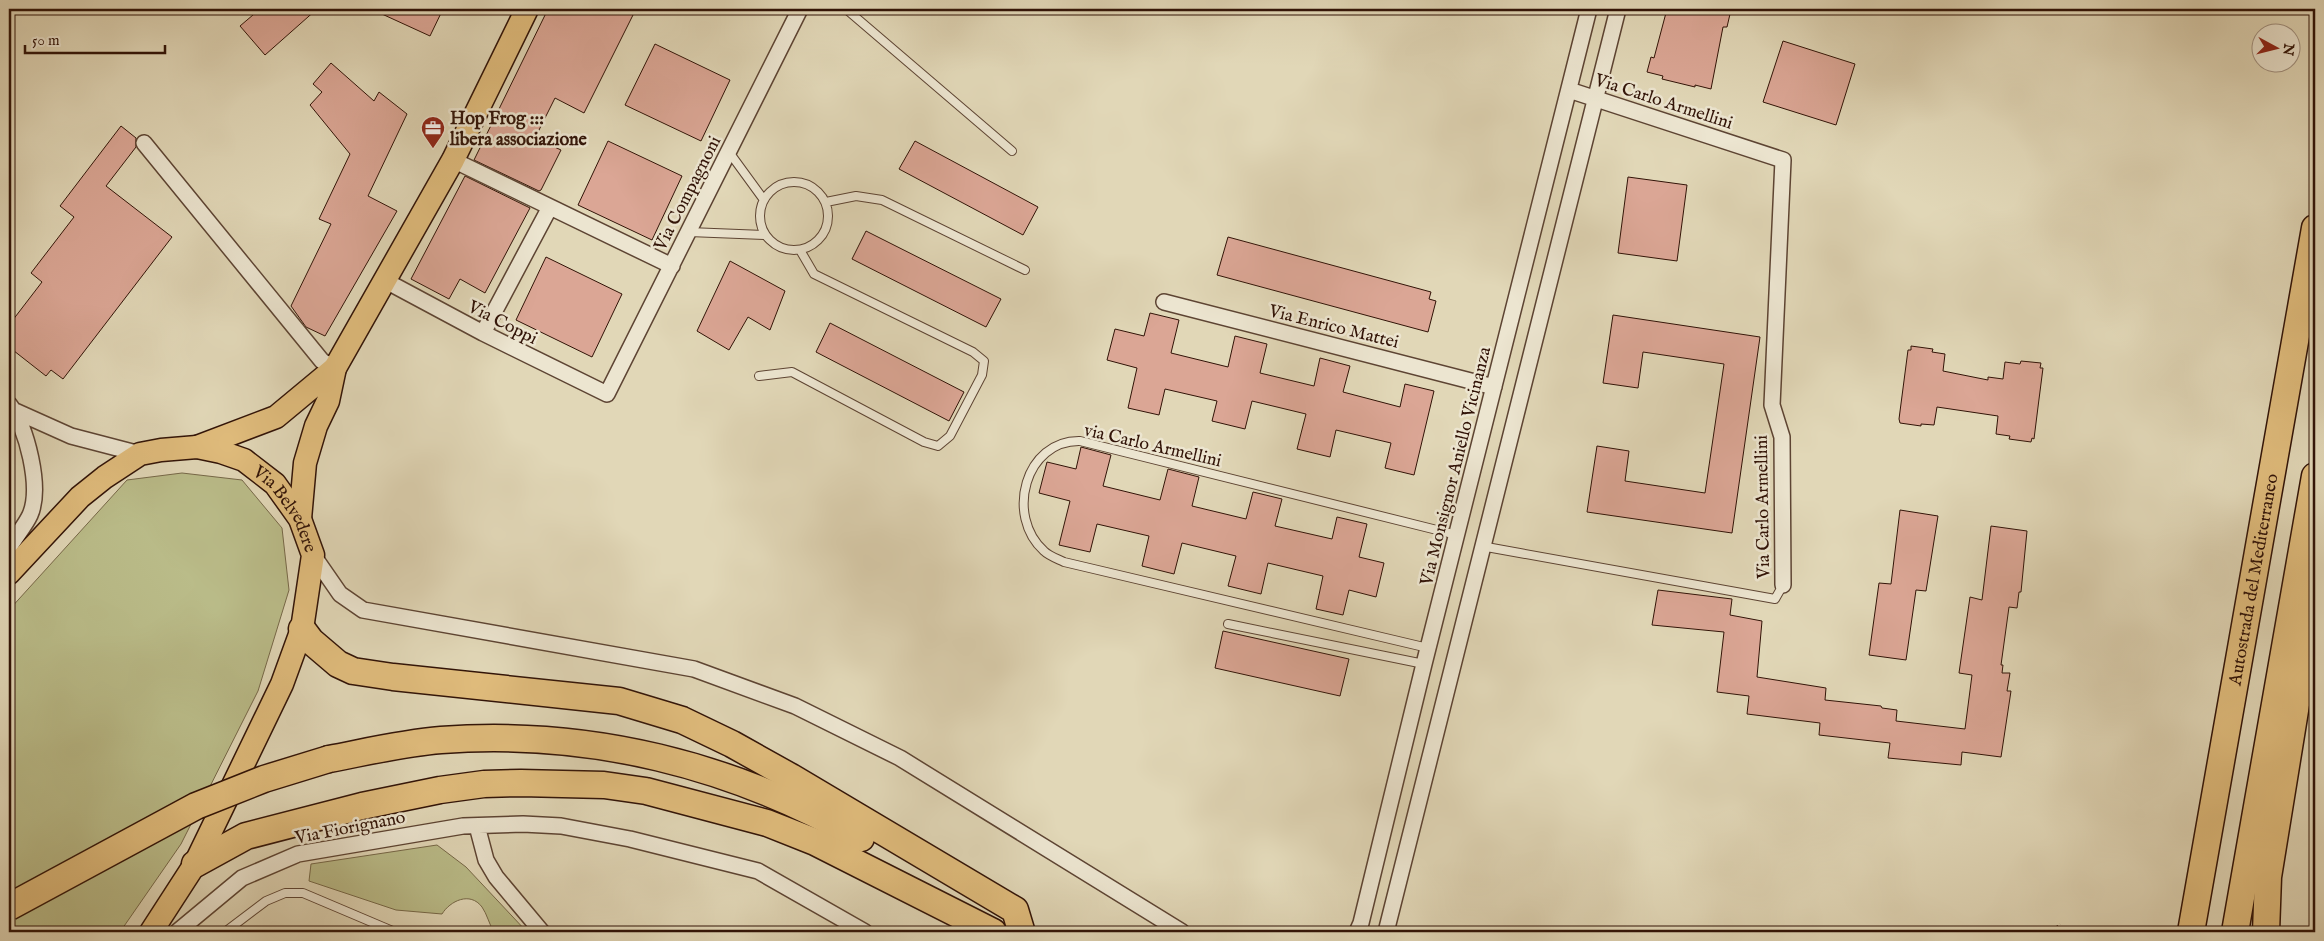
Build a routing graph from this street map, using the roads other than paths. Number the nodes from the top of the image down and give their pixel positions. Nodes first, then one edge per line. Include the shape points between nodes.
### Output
1 (527, 9) edge
2 (800, 9) edge
3 (846, 9) edge
4 (1589, 9) edge
5 (1618, 9) edge
6 (1569, 90) junction
7 (1595, 98) junction
8 (144, 143) dead end
9 (1012, 151) dead end
10 (729, 152) junction
11 (452, 160) junction
12 (764, 200) junction
13 (826, 202) junction
14 (550, 207) junction
15 (2315, 228) edge
16 (689, 232) junction
17 (765, 235) junction
18 (800, 250) junction
19 (672, 266) junction
20 (1025, 270) dead end
21 (384, 280) junction
22 (1164, 302) dead end
23 (483, 333) junction
24 (335, 368) junction
25 (758, 376) dead end
26 (1494, 387) junction
27 (606, 394) joint
28 (11, 407) edge
29 (197, 447) junction
30 (140, 454) junction
31 (2315, 476) edge
32 (300, 519) junction
33 (1457, 535) junction
34 (1482, 546) junction
35 (9, 548) edge
36 (313, 555) junction
37 (9, 573) edge
38 (1783, 586) joint
39 (2315, 587) edge
40 (1228, 624) dead end
41 (302, 630) junction
42 (1428, 648) junction
43 (1424, 664) junction
44 (2235, 676) junction
45 (470, 826) junction
46 (195, 864) junction
47 (9, 907) edge
48 (151, 932) edge
49 (177, 932) edge
50 (225, 932) edge
51 (395, 932) edge
52 (542, 932) edge
53 (864, 932) edge
54 (993, 932) edge
55 (1015, 932) edge
56 (1182, 932) edge
57 (1357, 932) edge
58 (1386, 932) edge
59 (2174, 932) edge
60 (2191, 932) edge
61 (2235, 932) edge
62 (2266, 932) edge

1 - 11 main road
2 - 10 street, Via Compagnoni
3 - 9 lane
4 - 6 street, Via Monsignor Aniello Vicinanza
5 - 7 street
6 - 7 street, Via Carlo Armellini
6 - 26 street, Via Monsignor Aniello Vicinanza
7 - 34 street
7 - 38 street, Via Carlo Armellini via 1783,160 1772,406 1782,437
8 - 24 street via 322,360
10 - 12 lane
10 - 16 street, Via Compagnoni
11 - 14 street
11 - 21 main road
12 - 13 lane via 774,188 799,182 810,185
12 - 17 lane via 760,224
13 - 18 lane via 829,213 825,231 811,246
13 - 20 lane via 856,196 882,200
14 - 19 street
14 - 23 street
15 - 44 highway, Autostrada del Mediterraneo
16 - 17 lane
16 - 19 street, Via Compagnoni
17 - 18 lane via 786,250
18 - 25 lane via 814,274 973,352 984,361 982,375 950,436 938,446 924,442 792,372
19 - 27 street, Via Compagnoni
21 - 23 street, Via Coppi
21 - 24 main road
22 - 26 street, Via Enrico Mattei
23 - 27 street, Via Coppi
24 - 29 main road via 276,417
24 - 32 main road via 328,401 316,426 305,463
26 - 33 street, Via Monsignor Aniello Vicinanza
28 - 30 street via 71,436
28 - 35 street via 28,448 35,490 30,515
29 - 30 main road, Via Belvedere
29 - 32 main road, Via Belvedere via 244,460 260,471 275,484
30 - 37 main road, Via Belvedere via 80,497
31 - 61 highway
32 - 36 main road, Via Belvedere
33 - 42 street, Via Monsignor Aniello Vicinanza
33 - 42 lane, via Carlo Armellini via 1080,441 1054,445 1039,458 1023,496 1022,510 1038,545 1044,552 1064,562
34 - 38 lane, Via Carlo Armellini via 1774,599
34 - 58 street
36 - 41 main road, Via Belvedere
36 - 56 street via 340,594 363,610 694,669 795,706 900,758
39 - 62 highway via 2268,877
40 - 43 lane
41 - 46 main road, Via Belvedere via 282,684
41 - 55 highway via 338,664 353,671 619,700 682,720 808,787 1015,910
42 - 43 street, Via Monsignor Aniello Vicinanza
43 - 57 street, Via Monsignor Aniello Vicinanza
44 - 59 highway via 2213,725
44 - 60 highway, Autostrada del Mediterraneo
45 - 49 street, Via Fiorignano via 298,854 242,878
45 - 52 street via 496,876
45 - 53 street, Via Fiorignano via 561,826 630,838 758,872
46 - 48 main road, Via Belvedere
46 - 54 highway via 246,836 431,791 522,782 604,786 646,791 767,823 815,842
47 - 55 highway, bridge via 196,806 264,779 329,759 392,746 440,740 546,738 646,754 707,769 831,821
50 - 51 lane via 266,901 285,894 303,893

